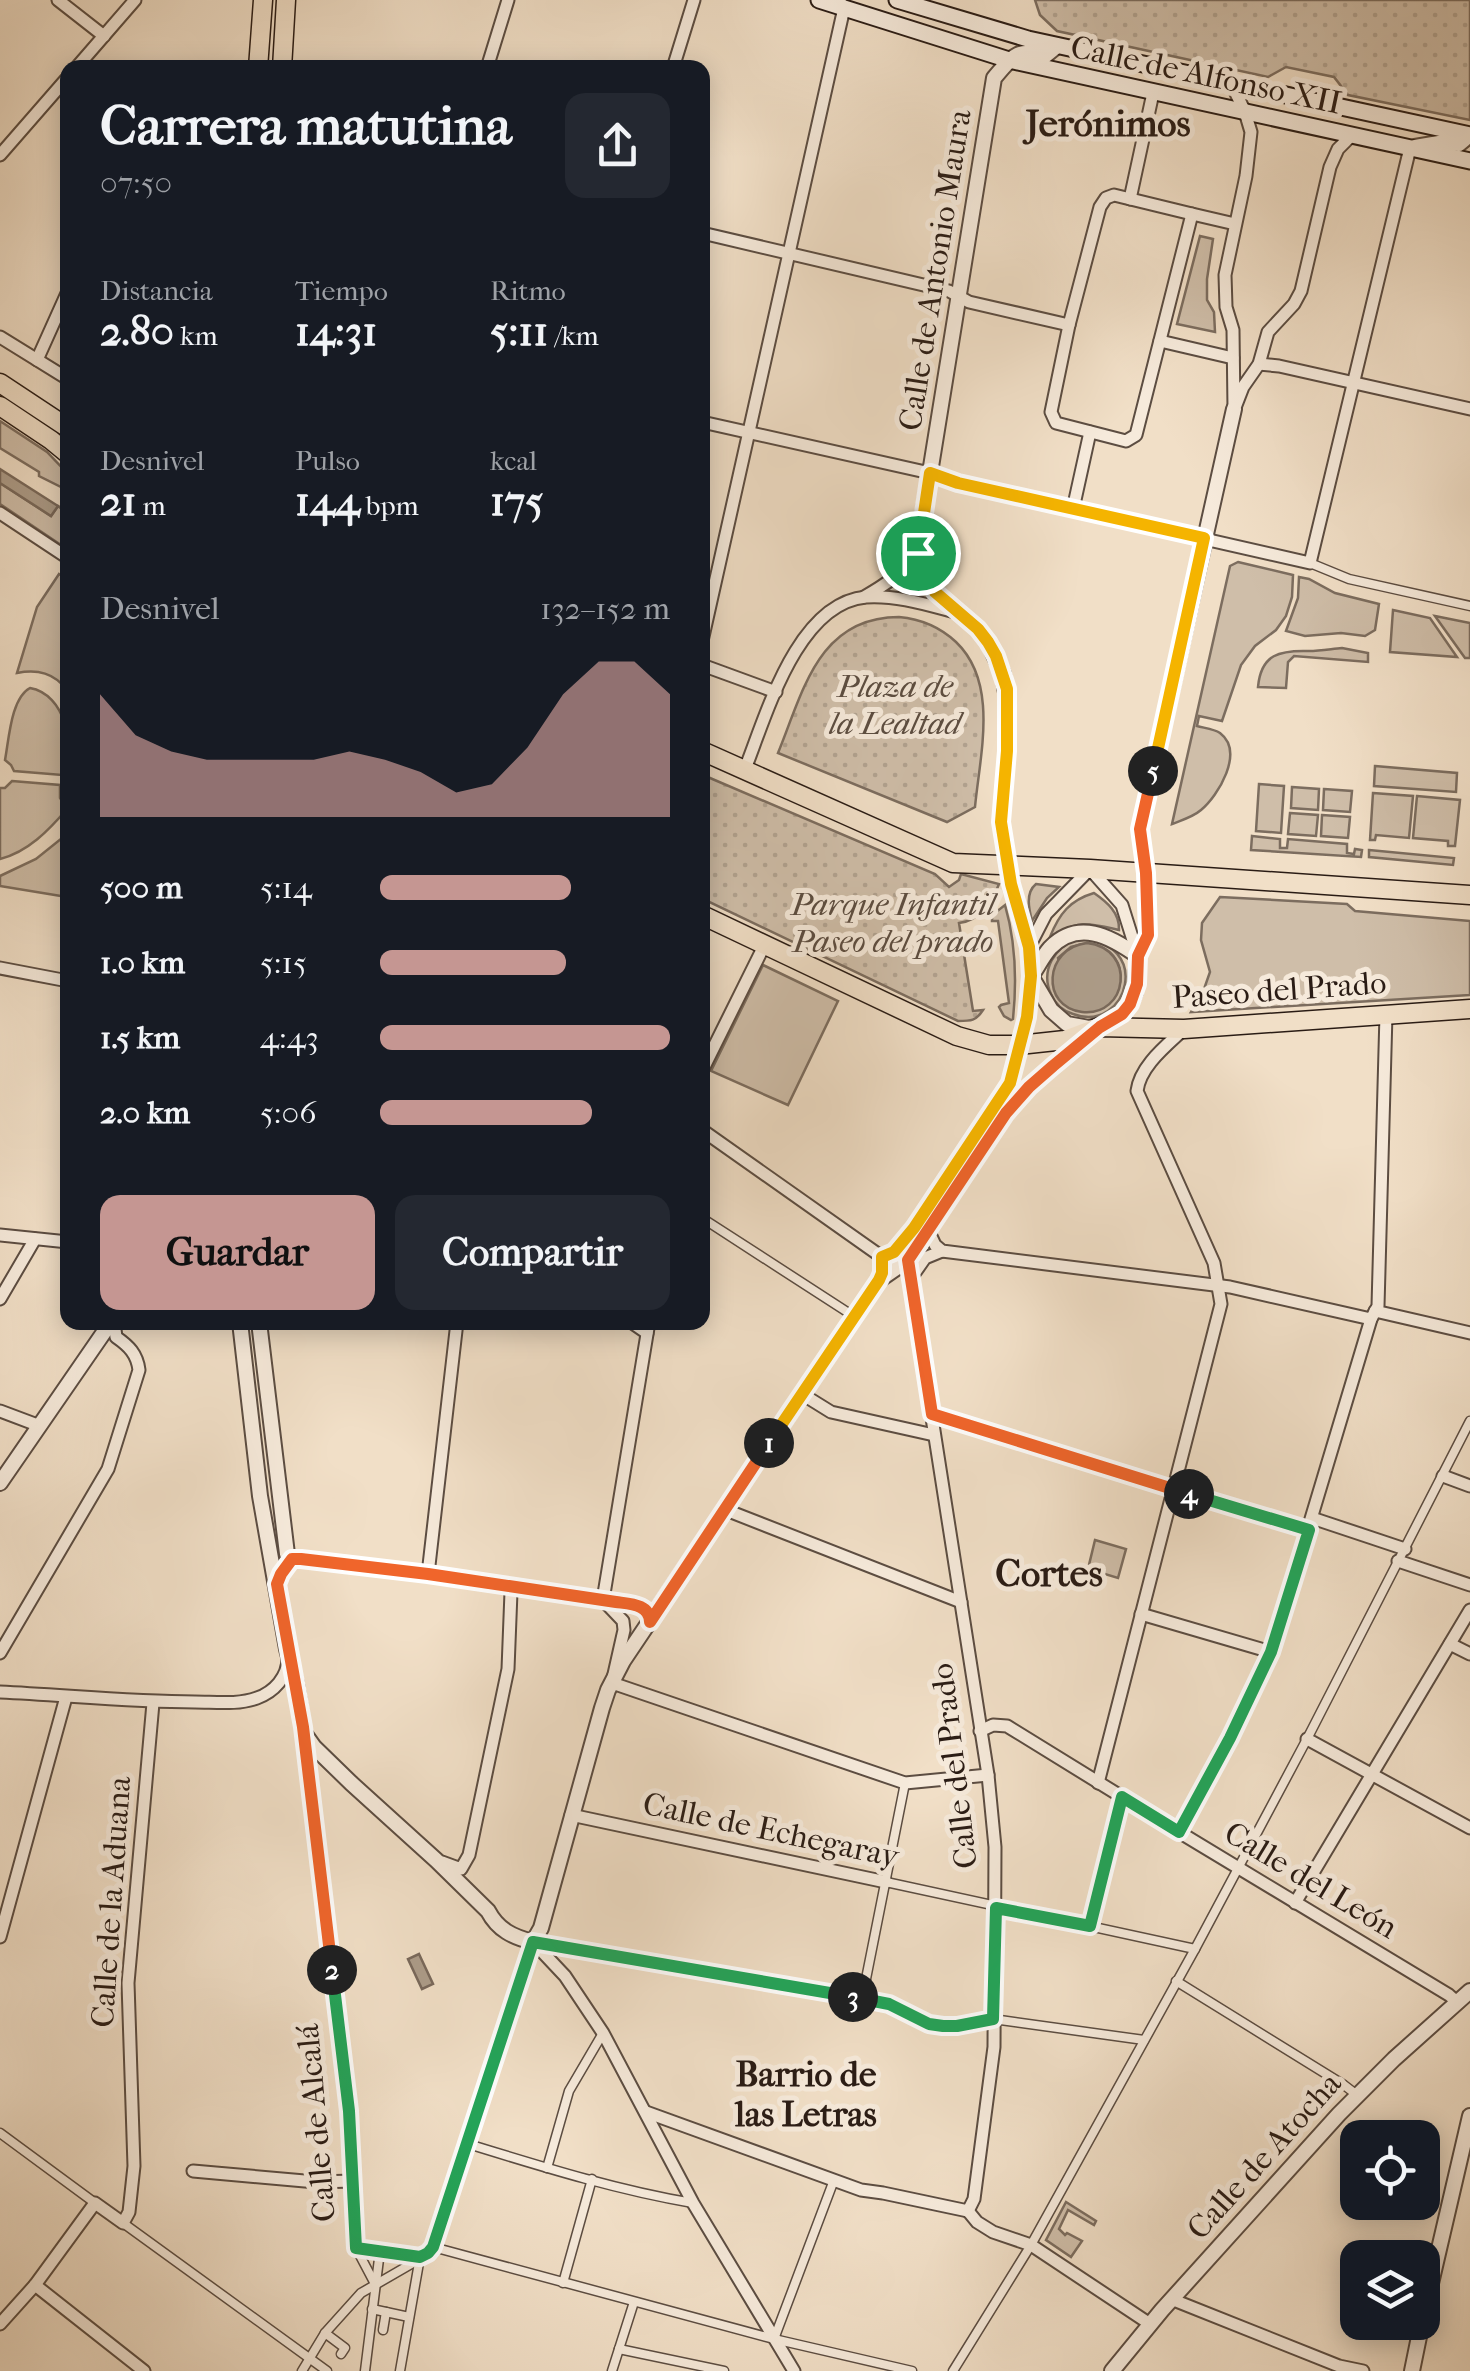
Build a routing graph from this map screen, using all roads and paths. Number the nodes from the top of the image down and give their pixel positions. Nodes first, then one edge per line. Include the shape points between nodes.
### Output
1 (58, 0) edge
2 (135, 0) edge
3 (263, 0) edge
4 (286, 0) edge
5 (508, 0) edge
6 (694, 0) edge
7 (818, 0) edge
8 (897, 0) edge
9 (842, 4) edge
10 (104, 36) junction
11 (1056, 46) junction
12 (83, 60) edge
13 (259, 60) edge
14 (282, 60) edge
15 (489, 60) edge
16 (675, 60) edge
17 (1010, 60) junction
18 (1231, 82) junction
19 (60, 90) edge
20 (1153, 93) junction
21 (1246, 112) junction
22 (1352, 135) junction
23 (1470, 135) edge
24 (1410, 148) junction
25 (0, 155) edge
26 (1470, 161) edge
27 (1130, 199) junction
28 (1192, 214) junction
29 (1235, 224) junction
30 (710, 235) edge
31 (789, 254) junction
32 (959, 296) junction
33 (60, 309) edge
34 (1069, 326) junction
35 (0, 337) edge
36 (1160, 341) junction
37 (1232, 358) junction
38 (37, 360) junction
39 (1259, 364) junction
40 (60, 373) edge
41 (1353, 383) junction
42 (0, 384) edge
43 (0, 406) edge
44 (1234, 409) junction
45 (1470, 409) edge
46 (60, 423) edge
47 (710, 424) edge
48 (1090, 432) junction
49 (749, 433) junction
50 (60, 448) edge
51 (930, 473) junction
52 (1073, 509) junction
53 (0, 514) edge
54 (1204, 538) junction
55 (60, 553) edge
56 (918, 553) junction
57 (1310, 563) junction
58 (864, 597) junction
59 (710, 605) edge
60 (1470, 606) edge
61 (958, 613) junction
62 (710, 668) edge
63 (776, 692) junction
64 (710, 754) edge
65 (744, 769) junction
66 (1009, 865) junction
67 (1090, 869) junction
68 (1146, 873) junction
69 (1470, 895) edge
70 (710, 919) edge
71 (764, 946) junction
72 (1029, 947) junction
73 (1138, 956) junction
74 (0, 968) edge
75 (1031, 976) junction
76 (60, 979) edge
77 (1470, 1009) edge
78 (1386, 1014) junction
79 (1100, 1027) junction
80 (1184, 1029) junction
81 (1019, 1045) junction
82 (710, 1055) edge
83 (710, 1136) edge
84 (710, 1223) edge
85 (921, 1229) junction
86 (0, 1236) edge
87 (35, 1239) junction
88 (60, 1241) edge
89 (942, 1251) junction
90 (882, 1257) junction
91 (908, 1260) junction
92 (910, 1278) junction
93 (879, 1280) junction
94 (1219, 1285) junction
95 (0, 1299) edge
96 (1373, 1315) junction
97 (855, 1317) junction
98 (106, 1330) edge
99 (114, 1330) edge
100 (241, 1330) edge
101 (260, 1330) edge
102 (456, 1330) edge
103 (648, 1330) edge
104 (1470, 1334) edge
105 (802, 1394) junction
106 (0, 1412) edge
107 (932, 1414) junction
108 (1470, 1421) edge
109 (40, 1426) junction
110 (934, 1435) junction
111 (1443, 1476) junction
112 (0, 1483) edge
113 (1470, 1486) edge
114 (1174, 1489) junction
115 (726, 1510) junction
116 (1311, 1524) junction
117 (1405, 1548) junction
118 (296, 1559) junction
119 (1398, 1562) junction
120 (428, 1574) junction
121 (277, 1584) junction
122 (508, 1586) junction
123 (1470, 1586) edge
124 (603, 1600) junction
125 (961, 1602) junction
126 (1470, 1610) edge
127 (1141, 1614) junction
128 (650, 1622) junction
129 (1450, 1644) junction
130 (287, 1649) junction
131 (1271, 1652) junction
132 (0, 1653) edge
133 (1470, 1654) edge
134 (612, 1683) junction
135 (0, 1692) edge
136 (66, 1697) junction
137 (153, 1703) junction
138 (980, 1731) junction
139 (304, 1733) junction
140 (1308, 1740) junction
141 (1372, 1774) junction
142 (988, 1775) junction
143 (1098, 1783) junction
144 (905, 1784) junction
145 (1122, 1797) junction
146 (571, 1816) junction
147 (1470, 1828) edge
148 (1179, 1832) junction
149 (436, 1860) junction
150 (1238, 1868) junction
151 (886, 1882) junction
152 (1295, 1903) junction
153 (996, 1908) junction
154 (1090, 1926) junction
155 (0, 1937) edge
156 (533, 1942) junction
157 (1195, 1949) junction
158 (1176, 1982) junction
159 (1470, 1991) edge
160 (862, 1999) junction
161 (1458, 2002) junction
162 (993, 2019) junction
163 (603, 2032) junction
164 (1144, 2040) junction
165 (1357, 2095) junction
166 (646, 2112) junction
167 (1470, 2116) edge
168 (0, 2133) edge
169 (466, 2144) junction
170 (1465, 2149) edge
171 (547, 2168) junction
172 (193, 2170) dead end
173 (592, 2180) junction
174 (834, 2180) junction
175 (353, 2181) junction
176 (693, 2202) junction
177 (95, 2203) junction
178 (968, 2211) junction
179 (123, 2223) junction
180 (355, 2245) junction
181 (1032, 2245) junction
182 (433, 2247) junction
183 (1440, 2250) edge
184 (380, 2252) junction
185 (420, 2257) junction
186 (563, 2283) junction
187 (375, 2284) junction
188 (35, 2285) junction
189 (1172, 2299) junction
190 (634, 2302) junction
191 (372, 2309) junction
192 (386, 2312) junction
193 (410, 2316) junction
194 (0, 2324) edge
195 (1150, 2324) junction
196 (383, 2330) dead end
197 (328, 2336) junction
198 (774, 2339) junction
199 (1418, 2340) edge
200 (620, 2349) junction
201 (340, 2354) dead end
202 (309, 2358) junction
203 (144, 2371) edge
204 (302, 2371) edge
205 (327, 2371) edge
206 (365, 2371) edge
207 (400, 2371) edge
208 (612, 2371) edge
209 (724, 2371) edge
210 (794, 2371) edge
211 (912, 2371) edge
212 (953, 2371) edge
213 (1112, 2371) edge
214 (1363, 2371) edge
215 (1412, 2371) edge

1 - 10 street
2 - 10 street
3 - 13 main road
4 - 14 main road
5 - 15 street
6 - 16 street
7 - 9 main road, Calle de Alfonso XII
8 - 11 main road, Calle de Alfonso XII
9 - 17 main road, Calle de Alfonso XII
9 - 31 street
10 - 12 street
11 - 17 street via 1046,55 1028,51
11 - 18 main road, Calle de Alfonso XII
17 - 20 main road, Calle de Alfonso XII
17 - 32 street, Calle de Antonio Maura via 994,78
18 - 21 street
18 - 23 main road, Calle de Alfonso XII
19 - 25 street
20 - 21 main road, Calle de Alfonso XII
20 - 27 street
21 - 22 main road, Calle de Alfonso XII
21 - 29 street via 1251,140
22 - 24 main road, Calle de Alfonso XII
22 - 39 street via 1330,167 1300,291 1268,332
23 - 24 street via 1459,144
24 - 26 main road, Calle de Alfonso XII
24 - 41 street
27 - 28 street
27 - 34 street via 1114,196 1100,206
28 - 29 street
28 - 36 street
29 - 37 street via 1225,275
30 - 31 street
31 - 32 street
31 - 49 street
32 - 34 street
32 - 51 street, Calle de Antonio Maura
33 - 38 street
34 - 48 street via 1051,412 1056,423
35 - 38 street
36 - 37 street
36 - 48 street via 1136,435 1126,441
37 - 44 street
38 - 40 street
39 - 41 street
39 - 44 street
41 - 45 street
41 - 57 street
42 - 46 main road
43 - 50 main road
44 - 54 street
47 - 49 street
48 - 52 street
49 - 51 street
49 - 59 street
51 - 52 street
51 - 56 street, Calle de Antonio Maura
52 - 54 street
53 - 55 street
54 - 57 street
54 - 68 street via 1140,829
56 - 58 street
56 - 61 street via 935,592
57 - 60 street via 1349,579
58 - 61 street via 906,599
58 - 63 street via 813,627
61 - 66 street via 988,642 1007,689 1001,822
62 - 63 street
63 - 65 street
64 - 65 main road
65 - 66 main road via 946,861
66 - 67 main road
66 - 72 street
67 - 68 main road
67 - 72 street via 1046,914
67 - 73 street via 1122,905
68 - 69 main road
68 - 73 street via 1148,935
70 - 71 main road, Paseo del Prado
71 - 81 main road, Paseo del Prado via 957,1036
71 - 82 street
72 - 75 street
73 - 75 street via 1102,934 1077,932 1047,951
73 - 79 street via 1130,1004
74 - 76 street
75 - 79 street via 1050,1010 1067,1024
75 - 81 street
77 - 78 main road, Paseo del Prado
78 - 80 main road, Paseo del Prado
78 - 96 street
79 - 80 main road, Paseo del Prado
79 - 81 main road, Paseo del Prado via 1065,1040
79 - 85 street via 1029,1087
80 - 94 street via 1148,1065 1137,1092
81 - 85 street via 1010,1083
83 - 90 street
84 - 97 street
85 - 89 street
85 - 90 street
85 - 91 street
86 - 87 street
87 - 88 street
87 - 95 street
89 - 92 street via 925,1258
89 - 94 street
90 - 93 street
91 - 92 street, Calle del Prado
91 - 93 street
92 - 107 street, Calle del Prado
93 - 97 street
94 - 96 street
94 - 114 street via 1221,1304
96 - 104 street
96 - 116 street
97 - 105 street
98 - 109 street
99 - 132 street via 139,1370 108,1469
100 - 121 street, Calle de Alcalá
101 - 118 street via 287,1554
102 - 120 street
103 - 124 street
105 - 110 street via 831,1412
105 - 115 street
106 - 109 street
107 - 110 street, Calle del Prado
107 - 114 street
108 - 111 street
109 - 112 street
110 - 125 street, Calle del Prado
111 - 113 street
111 - 117 street
114 - 116 street
114 - 127 street
115 - 125 street
115 - 128 street
116 - 117 street
116 - 131 street
117 - 119 street
118 - 120 street
118 - 121 street
119 - 123 street
119 - 140 street
120 - 122 street
121 - 130 street, Calle de Alcalá
122 - 124 street
122 - 149 street via 508,1669 469,1855 461,1869
124 - 128 street via 646,1609
124 - 134 street via 624,1621
125 - 138 street, Calle del Prado
126 - 129 street
127 - 131 street
127 - 143 street
128 - 134 street
129 - 133 street
129 - 141 street
130 - 137 street via 280,1683 260,1697
130 - 139 street, Calle de Alcalá
131 - 148 street
134 - 144 street
134 - 146 street
135 - 136 street
136 - 137 street
136 - 155 street
137 - 179 street, Calle de la Aduana via 128,1982 134,2166
138 - 142 street, Calle del Prado
138 - 143 street, Calle del León via 1007,1726
139 - 149 street
139 - 175 street, Calle de Alcalá
140 - 141 street
140 - 150 street
141 - 147 street
141 - 152 street
142 - 144 street
142 - 153 street, Calle del Prado
143 - 145 street, Calle del León
144 - 151 street
145 - 148 street, Calle del León
145 - 154 street
146 - 151 street, Calle de Echegaray
146 - 156 street
148 - 150 street, Calle del León
149 - 156 street via 512,1937
150 - 152 street, Calle del León
150 - 157 street
151 - 153 street, Calle de Echegaray
151 - 160 street
152 - 161 street, Calle del León
153 - 154 street, Calle de Echegaray
153 - 162 street, Calle del Prado
154 - 157 street, Calle de Echegaray
156 - 160 street
156 - 163 street
156 - 169 street
157 - 158 street
158 - 164 street
158 - 165 street
159 - 161 street, Calle de Atocha
160 - 162 street via 929,2024
161 - 165 street, Calle de Atocha
162 - 164 street
162 - 178 street, Calle del Prado via 987,2105
163 - 166 street
163 - 171 street via 569,2091
164 - 181 street
165 - 189 street, Calle de Atocha
166 - 174 street
166 - 176 street
167 - 170 street
168 - 177 street
169 - 171 street
169 - 182 street
170 - 183 street
171 - 173 street
172 - 175 street
173 - 176 street
173 - 186 street
174 - 178 street
174 - 198 street
175 - 180 street, Calle de Alcalá
176 - 198 street
177 - 179 street
177 - 188 street
178 - 181 street via 993,2232
179 - 202 street
180 - 184 street
180 - 187 street
181 - 195 street
181 - 212 street
182 - 185 street
182 - 186 street
184 - 185 street
184 - 187 street
185 - 187 street
185 - 193 street
186 - 190 street
187 - 191 street
187 - 197 street
188 - 194 street
188 - 203 street
189 - 195 street, Calle de Atocha
189 - 214 street
190 - 198 street
190 - 200 street
191 - 192 street
191 - 206 street
192 - 193 street
192 - 196 street
193 - 207 street
195 - 213 street, Calle de Atocha
197 - 201 street via 345,2348
197 - 202 street
198 - 210 street
198 - 211 street
199 - 215 street
200 - 208 street
200 - 209 street
202 - 204 street
202 - 205 street

